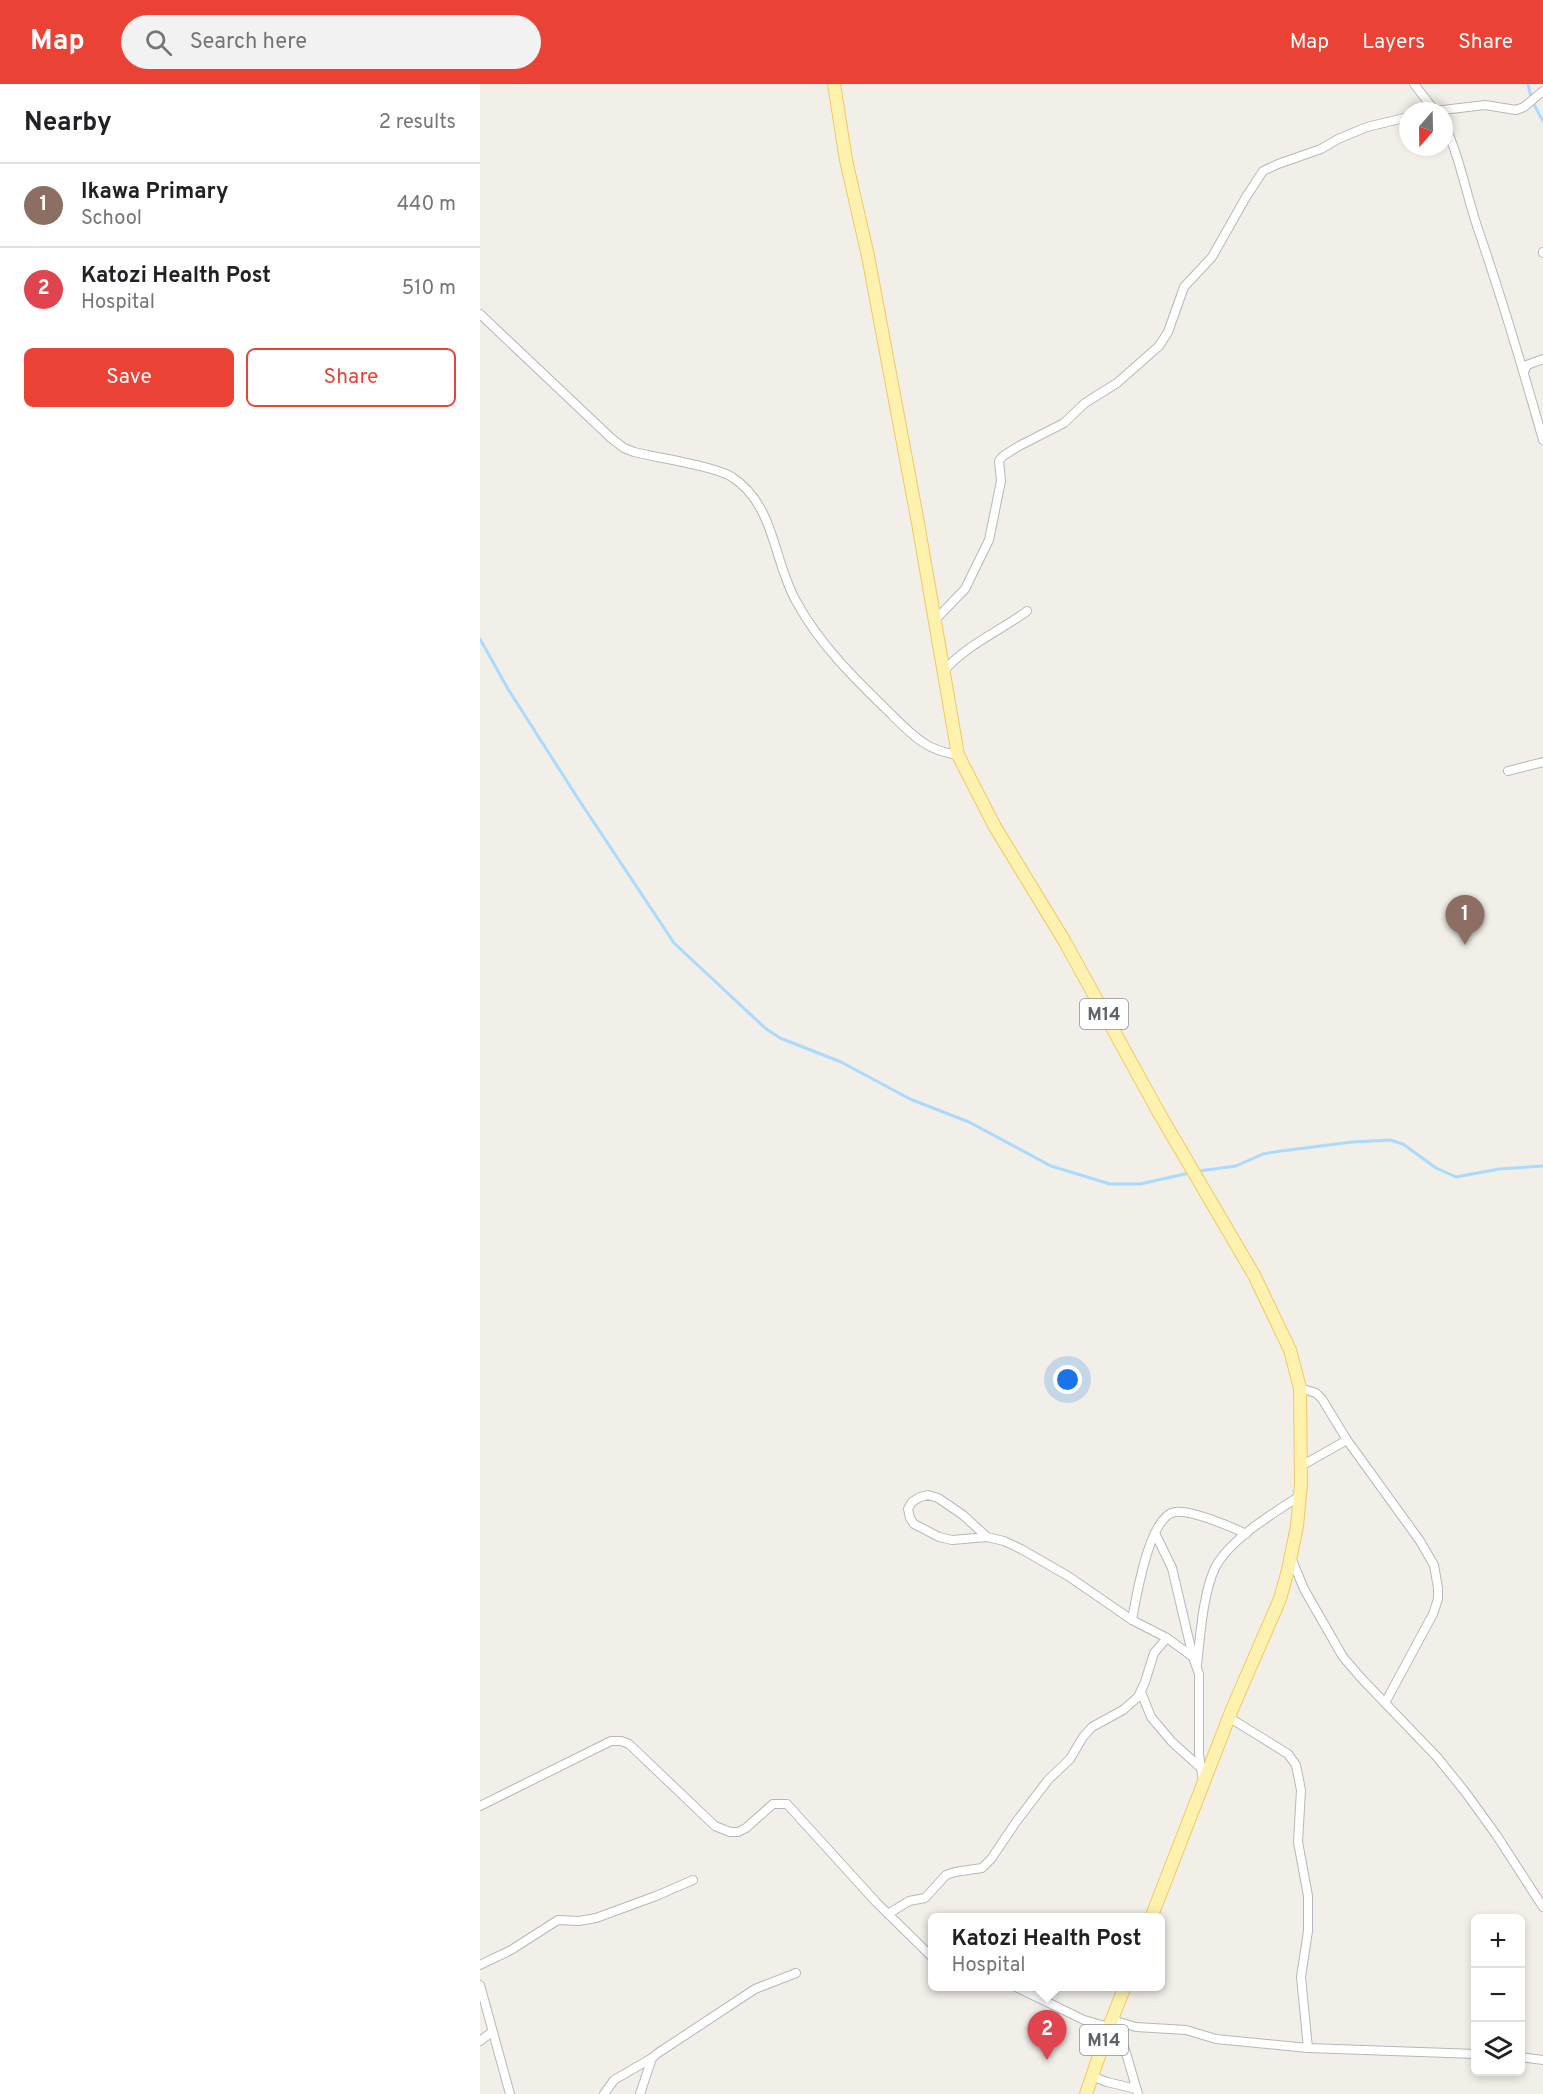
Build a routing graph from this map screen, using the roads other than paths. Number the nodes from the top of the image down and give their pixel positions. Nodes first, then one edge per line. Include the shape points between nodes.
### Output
1 (834, 84) edge
2 (1414, 84) edge
3 (1543, 91) edge
4 (1428, 102) edge
5 (1453, 109) edge
6 (1399, 119) edge
7 (1453, 149) edge
8 (480, 314) edge
9 (1543, 359) edge
10 (1524, 372) junction
11 (1543, 440) edge
12 (1027, 611) dead end
13 (935, 620) junction
14 (944, 671) junction
15 (958, 755) junction
16 (1543, 762) edge
17 (1508, 771) dead end
18 (1300, 1388) junction
19 (1347, 1440) junction
20 (1301, 1466) junction
21 (1300, 1496) junction
22 (1155, 1533) junction
23 (1246, 1534) junction
24 (987, 1537) junction
25 (1291, 1553) junction
26 (1132, 1620) junction
27 (1167, 1638) junction
28 (1195, 1661) junction
29 (1141, 1692) junction
30 (1385, 1703) junction
31 (1230, 1718) junction
32 (1201, 1768) junction
33 (1204, 1782) junction
34 (480, 1806) edge
35 (693, 1880) dead end
36 (1543, 1907) edge
37 (1154, 1913) edge
38 (888, 1914) junction
39 (928, 1953) edge
40 (480, 1965) edge
41 (796, 1973) dead end
42 (480, 1985) edge
43 (1024, 1991) edge
44 (1123, 1991) edge
45 (1113, 2023) junction
46 (492, 2032) junction
47 (480, 2041) edge
48 (1308, 2048) junction
49 (1471, 2054) edge
50 (652, 2058) junction
51 (1525, 2058) edge
52 (1543, 2060) edge
53 (1091, 2076) junction
54 (1137, 2092) edge
55 (510, 2094) edge
56 (604, 2094) edge
57 (640, 2094) edge
58 (1086, 2094) edge

1 - 13 main road, M14
2 - 4 street
3 - 5 street via 1516,110 1485,105
6 - 13 street via 1367,127 1263,171 1212,256 1184,287 1159,346 1064,423 999,461 1001,481 989,540 965,589
7 - 10 street
8 - 15 street via 624,448 731,476 746,489 765,515 795,599 818,636 855,679 923,743
9 - 10 street via 1527,365
10 - 11 street
12 - 14 street via 958,656
13 - 14 main road, M14
14 - 15 main road, M14
15 - 18 main road, M14 via 995,827 1075,959 1254,1275 1290,1350
16 - 17 street
18 - 19 street via 1319,1395
18 - 20 main road, M14
19 - 20 street
19 - 30 street via 1420,1540 1436,1575 1438,1599 1433,1614
20 - 21 main road, M14
21 - 23 street
21 - 25 main road, M14
22 - 23 street via 1166,1516 1178,1511
22 - 26 street
22 - 28 street via 1172,1568
23 - 28 street via 1212,1575
24 - 24 street via 939,1498 920,1497 908,1509 914,1524 939,1537
24 - 26 street via 1004,1541 1051,1566
25 - 30 street via 1300,1581 1343,1657
25 - 31 main road, M14 via 1280,1599
26 - 27 street
27 - 28 street
27 - 29 street via 1154,1653
28 - 32 street via 1200,1690
29 - 32 street via 1151,1717
29 - 38 street via 1123,1710 1098,1723 1083,1737 1070,1760 1048,1780 995,1856 982,1868 946,1875 925,1898 909,1901
30 - 36 street via 1466,1792
31 - 33 main road, M14
31 - 48 street via 1288,1754 1299,1775 1298,1842 1308,1896 1308,1931 1301,1977
32 - 33 street
33 - 37 main road, M14
34 - 38 street via 611,1741 621,1741 655,1767 715,1826 730,1832 746,1828 773,1804 787,1804
35 - 40 street via 596,1918 558,1920
38 - 39 street
41 - 50 street via 734,2001
42 - 46 street
43 - 45 street via 1084,2020
44 - 45 main road, M14
45 - 48 street
45 - 53 main road, M14
45 - 54 street
46 - 47 street
46 - 55 street
48 - 49 street
50 - 56 street via 614,2080
50 - 57 street
51 - 52 street
53 - 54 street
53 - 58 main road, M14

